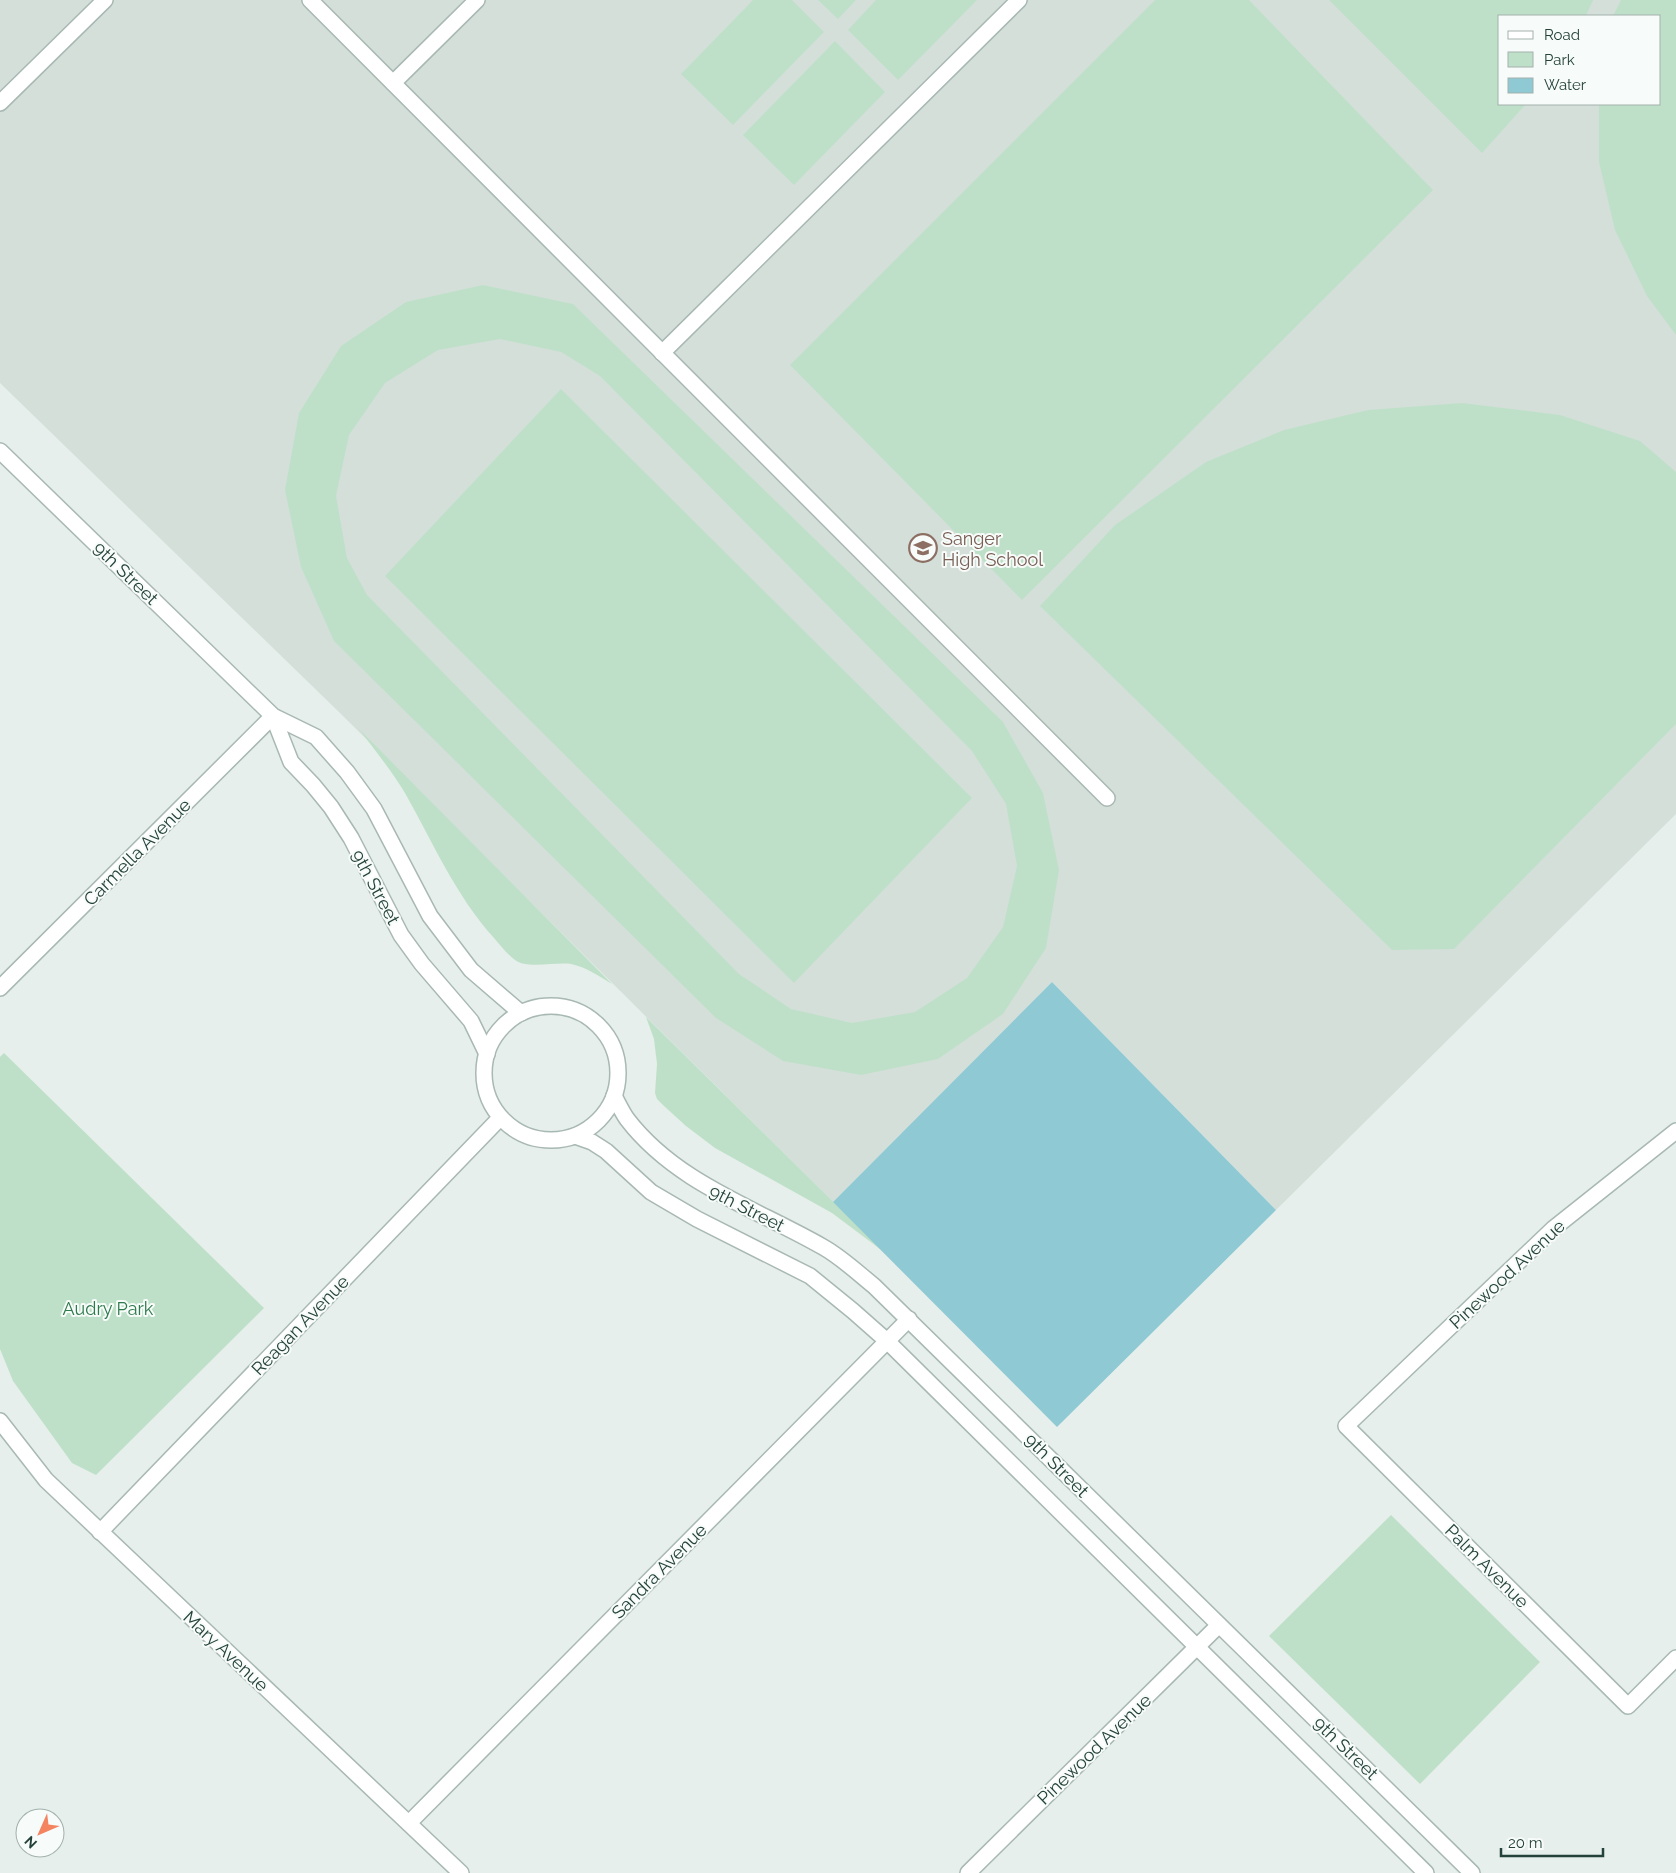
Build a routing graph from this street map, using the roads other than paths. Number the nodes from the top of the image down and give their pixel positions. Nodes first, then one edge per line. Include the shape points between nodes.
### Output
1 (104, 0) edge
2 (310, 0) edge
3 (477, 0) edge
4 (1018, 0) edge
5 (393, 83) junction
6 (0, 103) edge
7 (662, 353) junction
8 (0, 451) edge
9 (273, 716) junction
10 (1107, 798) dead end
11 (0, 988) edge
12 (522, 1012) junction
13 (487, 1054) junction
14 (614, 1096) junction
15 (500, 1118) junction
16 (1676, 1131) edge
17 (575, 1136) junction
18 (908, 1319) junction
19 (887, 1340) junction
20 (0, 1421) edge
21 (1346, 1426) joint
22 (100, 1532) junction
23 (1220, 1625) junction
24 (1198, 1648) junction
25 (1676, 1658) edge
26 (410, 1823) junction
27 (461, 1873) edge
28 (968, 1873) edge
29 (1426, 1873) edge
30 (1472, 1873) edge

1 - 6 street
2 - 5 street
3 - 5 street
4 - 7 street
5 - 7 street
7 - 10 street
8 - 9 street, 9th Street
9 - 11 street, Carmella Avenue
9 - 12 street, 9th Street via 316,737 347,772 374,809 430,916 471,970
9 - 13 street, 9th Street via 291,762 331,808 351,838 401,934 422,964 472,1021
12 - 13 street via 504,1024
12 - 14 street via 541,1006 562,1006 582,1013 599,1025 611,1042 618,1063
13 - 15 street via 484,1070 486,1088
14 - 17 street via 600,1121
14 - 18 street, 9th Street via 626,1118 667,1160 707,1188 825,1248 874,1286
15 - 17 street via 530,1137 548,1140
15 - 22 street, Reagan Avenue
16 - 21 street, Pinewood Avenue via 1554,1228
17 - 19 street, 9th Street via 606,1151 651,1192 810,1276
18 - 19 street, Sandra Avenue
18 - 23 street, 9th Street
19 - 24 street, 9th Street
19 - 26 street, Sandra Avenue
20 - 22 street, Mary Avenue via 46,1480
21 - 25 street, Palm Avenue via 1628,1706
22 - 26 street, Mary Avenue
23 - 24 street, Pinewood Avenue
23 - 30 street, 9th Street
24 - 28 street, Pinewood Avenue
24 - 29 street, 9th Street
26 - 27 street, Mary Avenue

